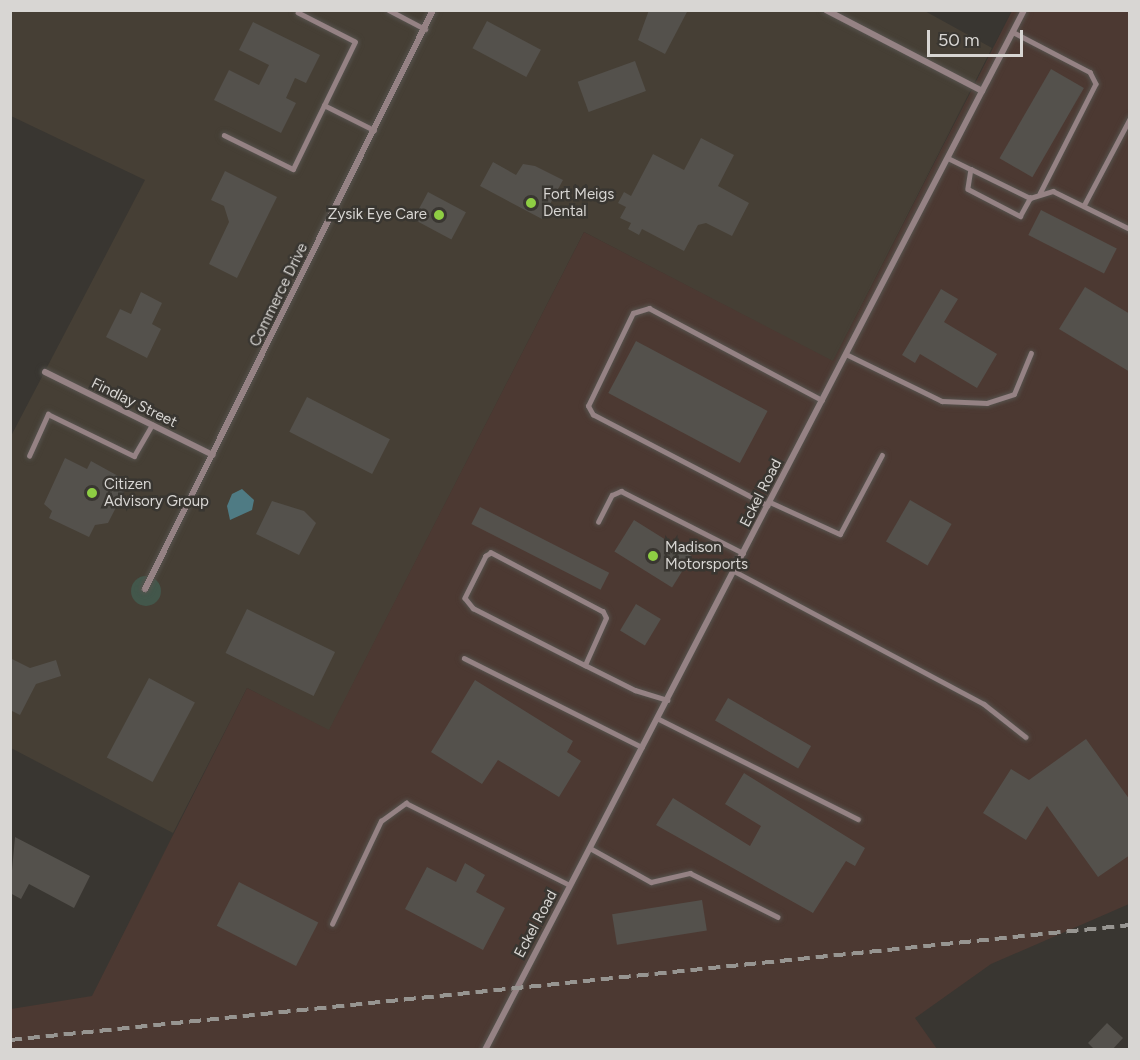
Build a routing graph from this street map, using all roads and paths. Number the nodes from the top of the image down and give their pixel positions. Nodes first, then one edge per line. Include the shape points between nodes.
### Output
1 (389, 10) edge
2 (434, 10) edge
3 (826, 10) edge
4 (1024, 10) edge
5 (298, 13) dead end
6 (424, 28) junction
7 (1013, 32) junction
8 (982, 91) junction
9 (324, 105) junction
10 (1130, 118) edge
11 (374, 130) junction
12 (224, 135) dead end
13 (948, 158) junction
14 (971, 169) junction
15 (1040, 195) junction
16 (1030, 198) junction
17 (1084, 205) junction
18 (1130, 229) edge
19 (1031, 353) dead end
20 (846, 354) junction
21 (45, 372) dead end
22 (822, 400) junction
23 (152, 425) junction
24 (213, 455) junction
25 (29, 456) dead end
26 (882, 456) dead end
27 (769, 504) junction
28 (598, 522) dead end
29 (743, 554) junction
30 (734, 571) junction
31 (145, 589) dead end
32 (464, 658) dead end
33 (585, 664) junction
34 (667, 700) junction
35 (657, 718) junction
36 (1026, 738) dead end
37 (642, 747) junction
38 (858, 819) dead end
39 (590, 848) junction
40 (570, 885) junction
41 (778, 917) dead end
42 (332, 924) dead end
43 (485, 1050) edge

1 - 6 lane
2 - 6 street, Commerce Drive
3 - 8 street
4 - 7 street, Eckel Road
5 - 9 lane via 355,42
6 - 11 street, Commerce Drive
7 - 8 street, Eckel Road
7 - 15 lane via 1090,72 1096,84
8 - 13 street, Eckel Road
9 - 11 lane
9 - 12 lane via 293,170
10 - 17 lane
11 - 24 street, Commerce Drive
13 - 14 lane
13 - 20 street, Eckel Road
14 - 16 lane
14 - 16 lane via 966,187 1020,216
15 - 16 lane
15 - 17 lane via 1056,191
17 - 18 lane
19 - 20 lane via 1014,394 987,403 942,401
20 - 22 street, Eckel Road
21 - 23 street, Findlay Street
22 - 27 street, Eckel Road
22 - 27 lane via 649,308 633,313 588,406 593,415
23 - 24 street, Findlay Street
23 - 25 lane via 134,456 48,414
24 - 31 street, Commerce Drive
26 - 27 lane via 840,534
27 - 29 street, Eckel Road
28 - 29 lane via 612,495 621,490
29 - 30 street, Eckel Road
30 - 34 street, Eckel Road
30 - 36 lane via 984,704
32 - 37 lane
33 - 33 lane via 473,608 465,598 486,556 491,553 603,612 606,618
33 - 34 lane
34 - 35 street, Eckel Road
35 - 37 street, Eckel Road
35 - 38 lane
37 - 39 street, Eckel Road
39 - 40 street, Eckel Road
39 - 41 lane via 651,882 690,873
40 - 42 lane via 406,803 381,821
40 - 43 street, Eckel Road

